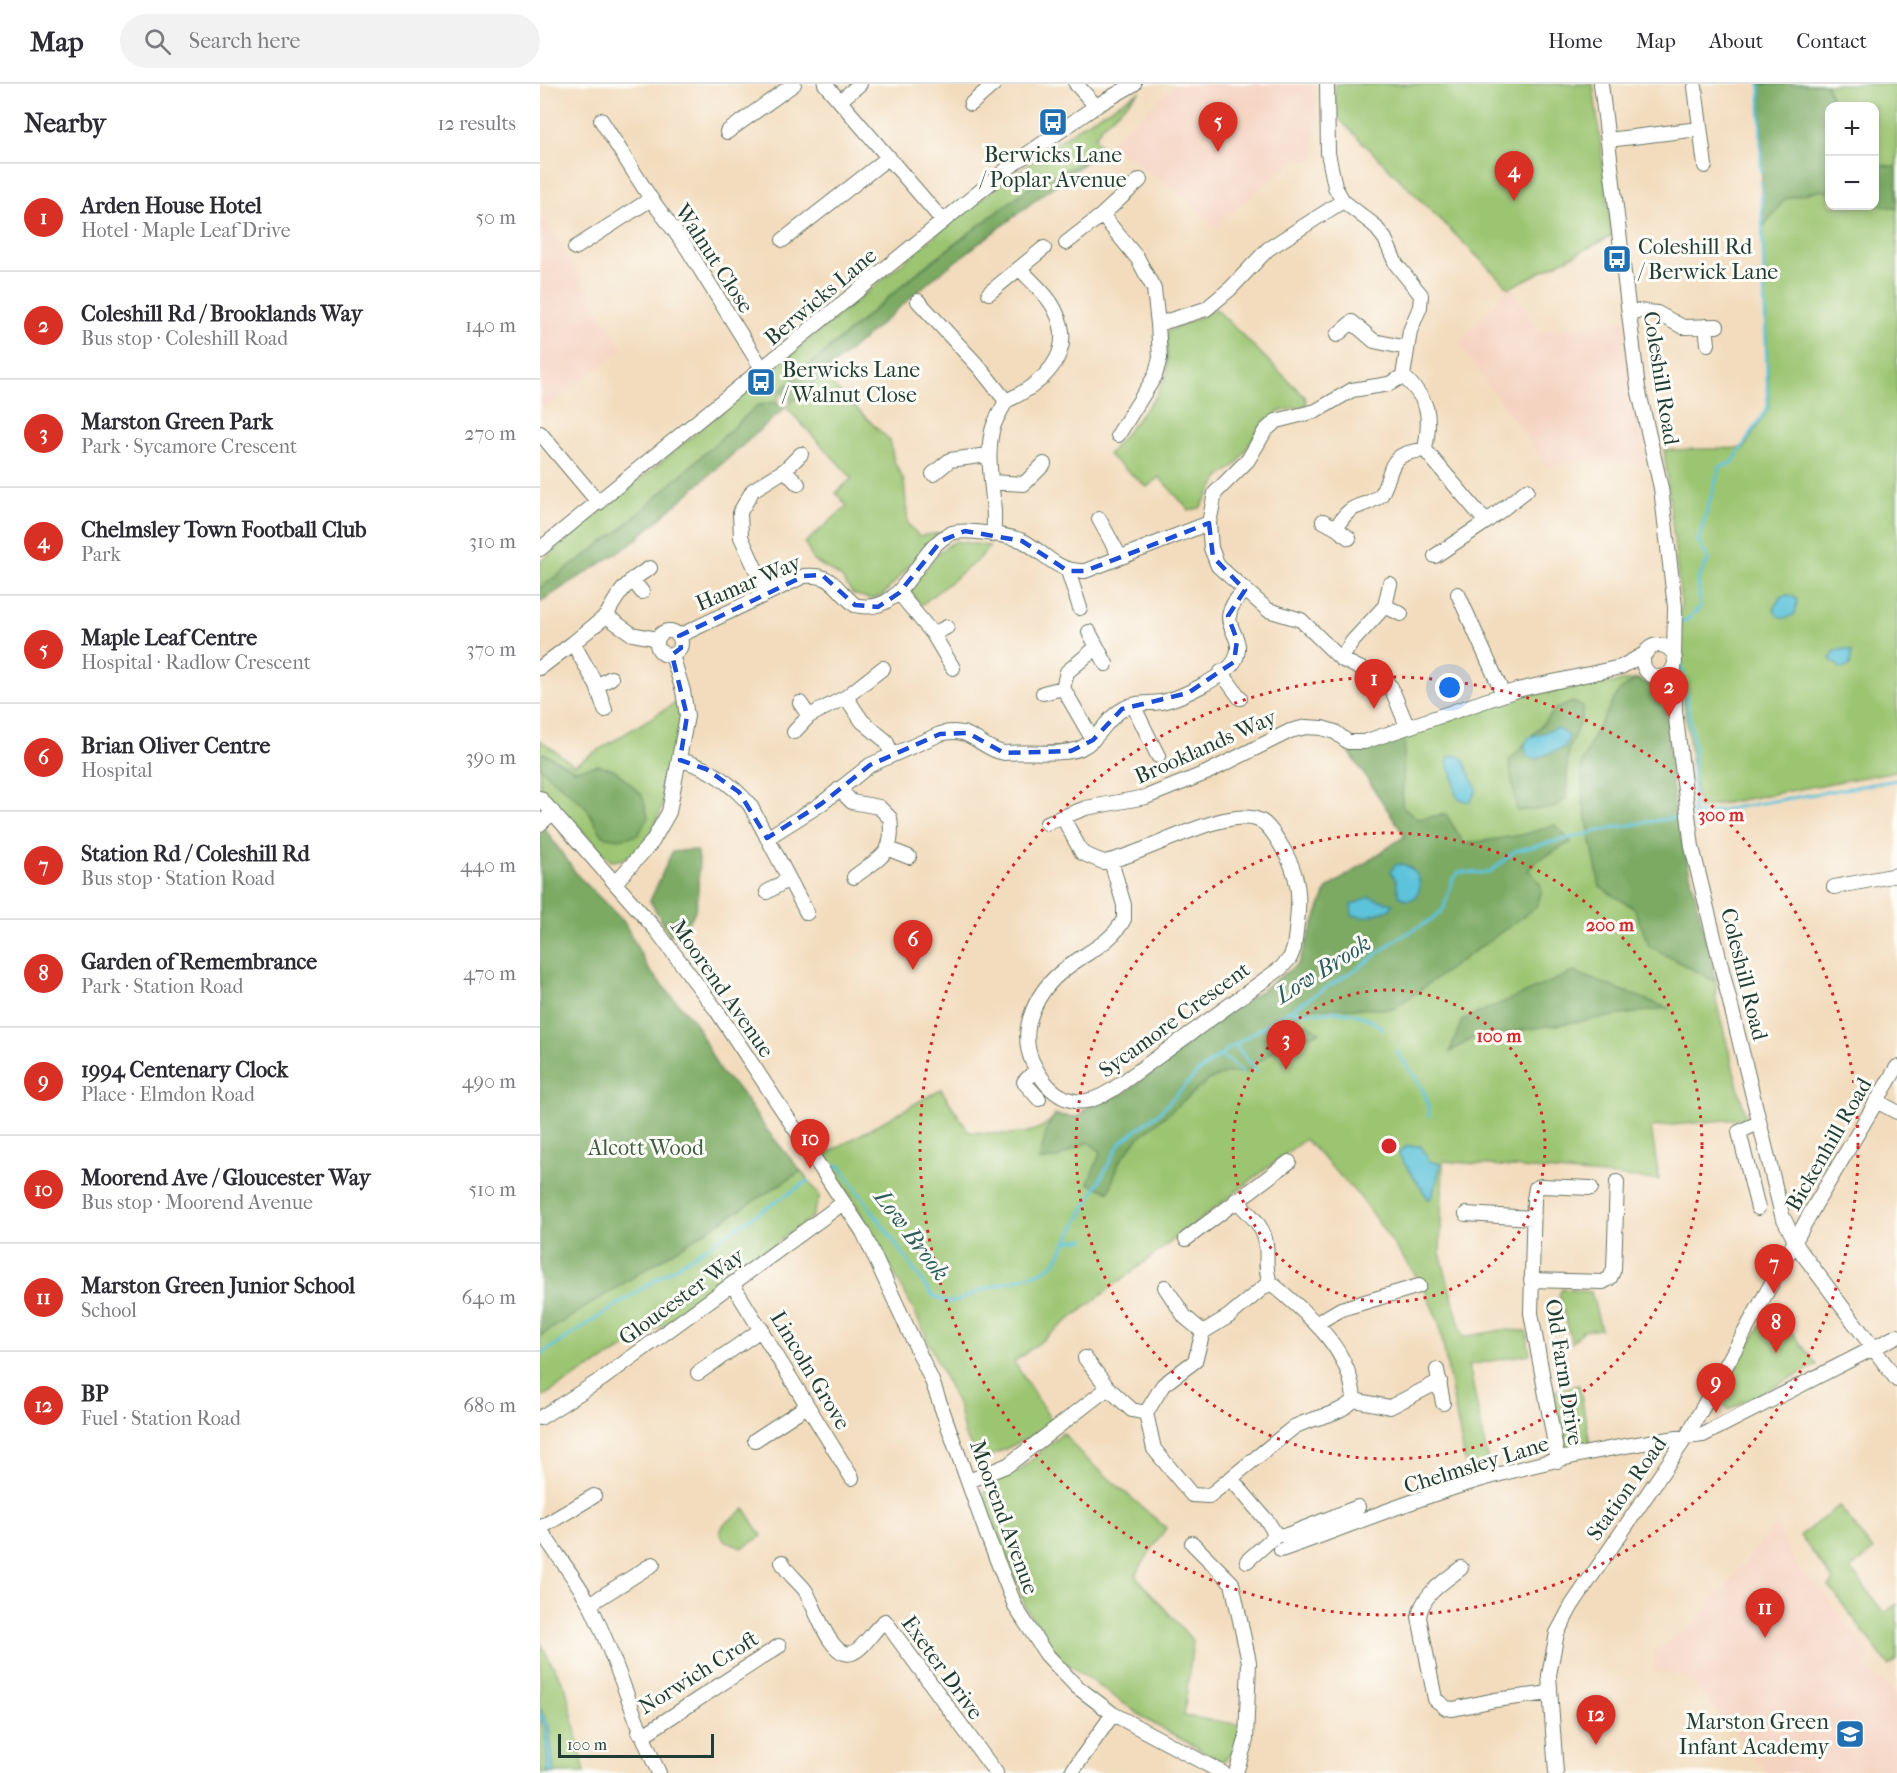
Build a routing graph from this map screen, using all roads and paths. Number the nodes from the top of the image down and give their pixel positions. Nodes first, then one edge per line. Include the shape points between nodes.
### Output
1 (794, 84) edge
2 (825, 84) edge
3 (860, 84) edge
4 (994, 84) edge
5 (1076, 84) edge
6 (1134, 84) edge
7 (1327, 84) edge
8 (1601, 84) edge
9 (1695, 87) dead end
10 (841, 100) junction
11 (970, 104) dead end
12 (1096, 106) junction
13 (601, 120) dead end
14 (1699, 129) junction
15 (727, 132) dead end
16 (1608, 140) junction
17 (889, 158) junction
18 (1705, 166) dead end
19 (1140, 180) dead end
20 (651, 199) junction
21 (1343, 201) junction
22 (1102, 214) junction
23 (943, 221) junction
24 (783, 240) dead end
25 (1066, 243) dead end
26 (574, 248) dead end
27 (1044, 248) dead end
28 (1020, 269) junction
29 (989, 293) dead end
30 (918, 301) dead end
31 (1629, 310) junction
32 (1158, 324) junction
33 (1337, 335) dead end
34 (1708, 344) dead end
35 (1407, 348) junction
36 (763, 370) junction
37 (1403, 376) junction
38 (1006, 402) junction
39 (540, 433) edge
40 (1118, 435) dead end
41 (942, 448) dead end
42 (1425, 450) junction
43 (801, 454) dead end
44 (988, 455) junction
45 (950, 460) junction
46 (1044, 464) dead end
47 (785, 470) junction
48 (933, 474) dead end
49 (991, 482) junction
50 (798, 484) dead end
51 (1527, 490) dead end
52 (599, 503) junction
53 (1098, 519) dead end
54 (1323, 521) dead end
55 (1486, 522) junction
56 (1209, 523) junction
57 (1336, 528) junction
58 (993, 535) junction
59 (1349, 538) dead end
60 (540, 549) edge
61 (1435, 556) dead end
62 (1120, 557) junction
63 (650, 568) dead end
64 (1068, 572) junction
65 (632, 579) junction
66 (1390, 584) dead end
67 (1245, 590) junction
68 (642, 592) dead end
69 (899, 592) junction
70 (767, 594) junction
71 (1458, 594) dead end
72 (1385, 606) junction
73 (1675, 607) junction
74 (1080, 608) dead end
75 (1401, 614) dead end
76 (606, 616) junction
77 (947, 627) dead end
78 (1089, 632) dead end
79 (933, 634) junction
80 (679, 636) junction
81 (658, 639) junction
82 (573, 642) junction
83 (1097, 647) junction
84 (1649, 650) junction
85 (672, 655) junction
86 (1341, 659) junction
87 (1674, 662) junction
88 (1106, 664) dead end
89 (540, 668) edge
90 (883, 668) dead end
91 (953, 668) dead end
92 (1621, 668) junction
93 (1221, 672) junction
94 (1654, 676) junction
95 (611, 678) dead end
96 (597, 686) junction
97 (1063, 688) junction
98 (1043, 693) dead end
99 (1503, 694) junction
100 (846, 697) junction
101 (1240, 698) dead end
102 (800, 703) dead end
103 (1133, 705) junction
104 (605, 710) dead end
105 (1675, 711) junction
106 (809, 716) junction
107 (1407, 726) junction
108 (794, 732) dead end
109 (1093, 740) junction
110 (892, 755) junction
111 (1158, 756) dead end
112 (680, 760) junction
113 (839, 789) junction
114 (540, 798) edge
115 (553, 812) junction
116 (1064, 818) junction
117 (1047, 823) dead end
118 (540, 824) edge
119 (767, 838) junction
120 (889, 849) junction
121 (909, 857) dead end
122 (1111, 861) junction
123 (1897, 875) edge
124 (854, 877) dead end
125 (787, 880) junction
126 (616, 882) junction
127 (1834, 887) dead end
128 (767, 892) dead end
129 (807, 913) dead end
130 (1897, 1067) edge
131 (1036, 1070) junction
132 (1039, 1099) dead end
133 (1876, 1101) junction
134 (1897, 1112) edge
135 (1758, 1123) junction
136 (1289, 1162) dead end
137 (1617, 1182) dead end
138 (1591, 1188) dead end
139 (1236, 1200) junction
140 (843, 1203) junction
141 (1758, 1208) dead end
142 (1466, 1214) dead end
143 (1533, 1218) junction
144 (1186, 1239) dead end
145 (1795, 1243) junction
146 (1531, 1280) junction
147 (1270, 1282) junction
148 (1409, 1284) dead end
149 (734, 1286) junction
150 (1166, 1287) dead end
151 (1317, 1323) junction
152 (762, 1329) junction
153 (1203, 1332) junction
154 (1897, 1336) edge
155 (1873, 1348) junction
156 (1085, 1358) dead end
157 (698, 1373) dead end
158 (1897, 1380) edge
159 (1108, 1388) junction
160 (1354, 1400) junction
161 (1443, 1403) dead end
162 (807, 1406) junction
163 (1146, 1413) junction
164 (540, 1418) edge
165 (1687, 1436) junction
166 (755, 1440) dead end
167 (1558, 1461) junction
168 (852, 1478) dead end
169 (1232, 1480) junction
170 (969, 1481) junction
171 (594, 1496) dead end
172 (1358, 1507) dead end
173 (540, 1529) edge
174 (1276, 1535) junction
175 (1192, 1543) dead end
176 (1281, 1550) dead end
177 (1247, 1561) dead end
178 (782, 1562) dead end
179 (653, 1564) dead end
180 (1461, 1568) dead end
181 (590, 1604) junction
182 (779, 1646) dead end
183 (1550, 1694) junction
184 (1113, 1714) junction
185 (639, 1732) junction
186 (659, 1773) edge
187 (996, 1773) edge
188 (1071, 1773) edge
189 (1223, 1773) edge
190 (1236, 1773) edge
191 (1556, 1773) edge

1 - 15 street
2 - 10 street
3 - 10 street
4 - 11 street
5 - 12 street
6 - 12 street, Berwicks Lane
7 - 21 street via 1329,166
8 - 16 street, Coleshill Road
9 - 14 street
10 - 17 street
12 - 23 street, Berwicks Lane via 1016,162
13 - 20 street, Walnut Close
14 - 16 street
14 - 18 street
16 - 31 street, Coleshill Road
17 - 23 street
17 - 24 street
19 - 22 street
20 - 26 street, Walnut Close
20 - 36 street, Walnut Close via 687,248
21 - 32 street via 1268,249 1206,309
21 - 35 street via 1374,225 1396,264 1419,290 1420,307
22 - 25 street
22 - 32 street via 1138,258 1154,289
23 - 36 street, Berwicks Lane
27 - 28 street
28 - 29 street
28 - 38 street via 1056,311 1062,338 1060,356 1046,377
30 - 38 street
31 - 34 street via 1658,313 1683,327 1712,326
31 - 73 street, Coleshill Road via 1638,388 1661,488
32 - 40 street via 1160,358 1155,376
33 - 35 street via 1352,322 1374,341
35 - 37 street
36 - 52 street, Berwicks Lane
37 - 42 street via 1426,404
37 - 56 street via 1389,384 1352,390 1316,411 1283,417 1271,425 1248,460 1215,493
38 - 44 street via 992,429
39 - 52 street
41 - 45 street
42 - 55 street
42 - 57 street via 1400,458 1390,468 1381,495 1349,509
43 - 47 street
44 - 45 street
44 - 49 street
45 - 48 street
46 - 49 street via 1024,484
47 - 50 street
47 - 70 street via 753,490 740,512 741,537
49 - 58 street via 996,514
51 - 55 street
52 - 60 street, Berwicks Lane
53 - 62 street
54 - 57 street
55 - 61 street
56 - 62 street
56 - 67 street via 1213,557
57 - 59 street
58 - 64 street, Hamar Way via 1022,541
58 - 69 street, Hamar Way via 953,533 940,541
62 - 64 street via 1085,571
63 - 65 street
64 - 74 street
65 - 68 street
65 - 76 street via 620,590
66 - 72 street
67 - 86 street via 1268,610 1301,620
67 - 93 street via 1233,602 1228,616 1238,652 1234,662
69 - 70 street, Hamar Way via 878,607 865,608 855,605 822,575 804,576
69 - 79 street
70 - 80 street, Hamar Way
71 - 99 street
72 - 75 street
72 - 86 street
73 - 84 street, Coleshill Road via 1664,635
73 - 87 street, Coleshill Road
76 - 81 street via 632,634
76 - 82 street
77 - 79 street
78 - 83 street
79 - 91 street
80 - 81 street via 667,631
80 - 85 street via 680,648
81 - 85 street via 660,652
82 - 89 street
82 - 96 street
83 - 88 street
83 - 97 street via 1067,672
84 - 87 street via 1668,648
84 - 92 street, Brooklands Way
84 - 94 street, Coleshill Road via 1643,663
85 - 112 street via 687,716
86 - 107 street via 1391,687
87 - 94 street via 1667,675
87 - 105 street, Coleshill Road
90 - 100 street
92 - 94 street, Brooklands Way
92 - 99 street, Brooklands Way
93 - 101 street
93 - 103 street via 1188,693 1161,702
94 - 105 street, Coleshill Road via 1663,683
95 - 96 street
96 - 104 street
97 - 98 street
97 - 109 street
99 - 107 street, Brooklands Way
100 - 106 street
100 - 110 street via 862,721 886,741
102 - 106 street
103 - 109 street via 1113,716
103 - 111 street
105 - 135 street, Coleshill Road via 1692,848
106 - 108 street
107 - 116 street, Brooklands Way via 1364,742 1348,742 1322,728 1290,731 1206,773 1146,797 1086,808
109 - 110 street via 1071,751 1004,753 968,733 949,731
110 - 113 street via 870,765
112 - 119 street via 706,768 739,792
112 - 126 street via 669,812 652,842
113 - 119 street
113 - 120 street via 852,802 879,807 890,818
114 - 115 street, Moorend Avenue
115 - 118 street
115 - 126 street, Moorend Avenue
116 - 117 street, Brooklands Way
116 - 122 street via 1082,853 1095,860
119 - 125 street
120 - 121 street
120 - 124 street
122 - 131 street, Sycamore Crescent via 1124,905 1124,919 1104,943 1064,969 1037,1003 1026,1040
122 - 131 street, Sycamore Crescent via 1206,826 1242,817 1262,822 1284,850 1299,883 1297,925 1290,958 1091,1101 1058,1095
123 - 127 street
125 - 128 street
125 - 129 street
126 - 140 street, Moorend Avenue via 717,1011
130 - 133 street, Bickenhill Road
131 - 132 street via 1024,1082
133 - 134 street
133 - 145 street, Bickenhill Road
135 - 141 street via 1739,1132
135 - 145 street, Coleshill Road via 1782,1215
136 - 139 street
137 - 146 street via 1614,1269 1610,1278 1603,1282
138 - 143 street, Old Farm Drive via 1536,1188
139 - 144 street
139 - 147 street via 1260,1226
140 - 149 street, Gloucester Way
140 - 170 street, Moorend Avenue via 857,1236 875,1260 932,1381
142 - 143 street
143 - 146 street, Old Farm Drive
145 - 155 street, Coleshill Road
145 - 165 street, Station Road
146 - 167 street, Old Farm Drive via 1530,1313
147 - 151 street
147 - 153 street
148 - 151 street via 1341,1309
149 - 152 street, Lincoln Grove
149 - 164 street, Gloucester Way
150 - 153 street via 1185,1317
151 - 160 street via 1336,1347 1353,1385
152 - 157 street
152 - 162 street, Lincoln Grove
153 - 163 street via 1195,1361 1163,1385
154 - 155 street, Chelmsley Lane
155 - 158 street, Coleshill Road
155 - 165 street, Chelmsley Lane via 1703,1435
156 - 159 street
159 - 163 street via 1132,1410
159 - 170 street via 1008,1465
160 - 161 street via 1390,1407 1438,1376
160 - 169 street via 1330,1416 1294,1427
162 - 166 street
162 - 168 street, Lincoln Grove
163 - 169 street via 1154,1449 1192,1495 1209,1496
165 - 167 street, Chelmsley Lane via 1629,1444
165 - 183 street, Station Road via 1572,1605 1553,1647
167 - 176 street, Chelmsley Lane via 1479,1480
169 - 174 street
170 - 184 street, Moorend Avenue via 1003,1576 1030,1630 1063,1674
171 - 173 street
172 - 174 street via 1287,1535
173 - 181 street
174 - 177 street
175 - 190 street via 1236,1580 1249,1662 1246,1740
178 - 187 street, Exeter Drive via 805,1590 833,1646 843,1652 850,1653 885,1621
179 - 181 street
180 - 183 street via 1424,1600 1420,1609 1435,1700 1453,1709
181 - 185 street
182 - 185 street, Norwich Croft via 648,1732
183 - 191 street, Station Road
184 - 188 street
184 - 189 street, Moorend Avenue
185 - 186 street

